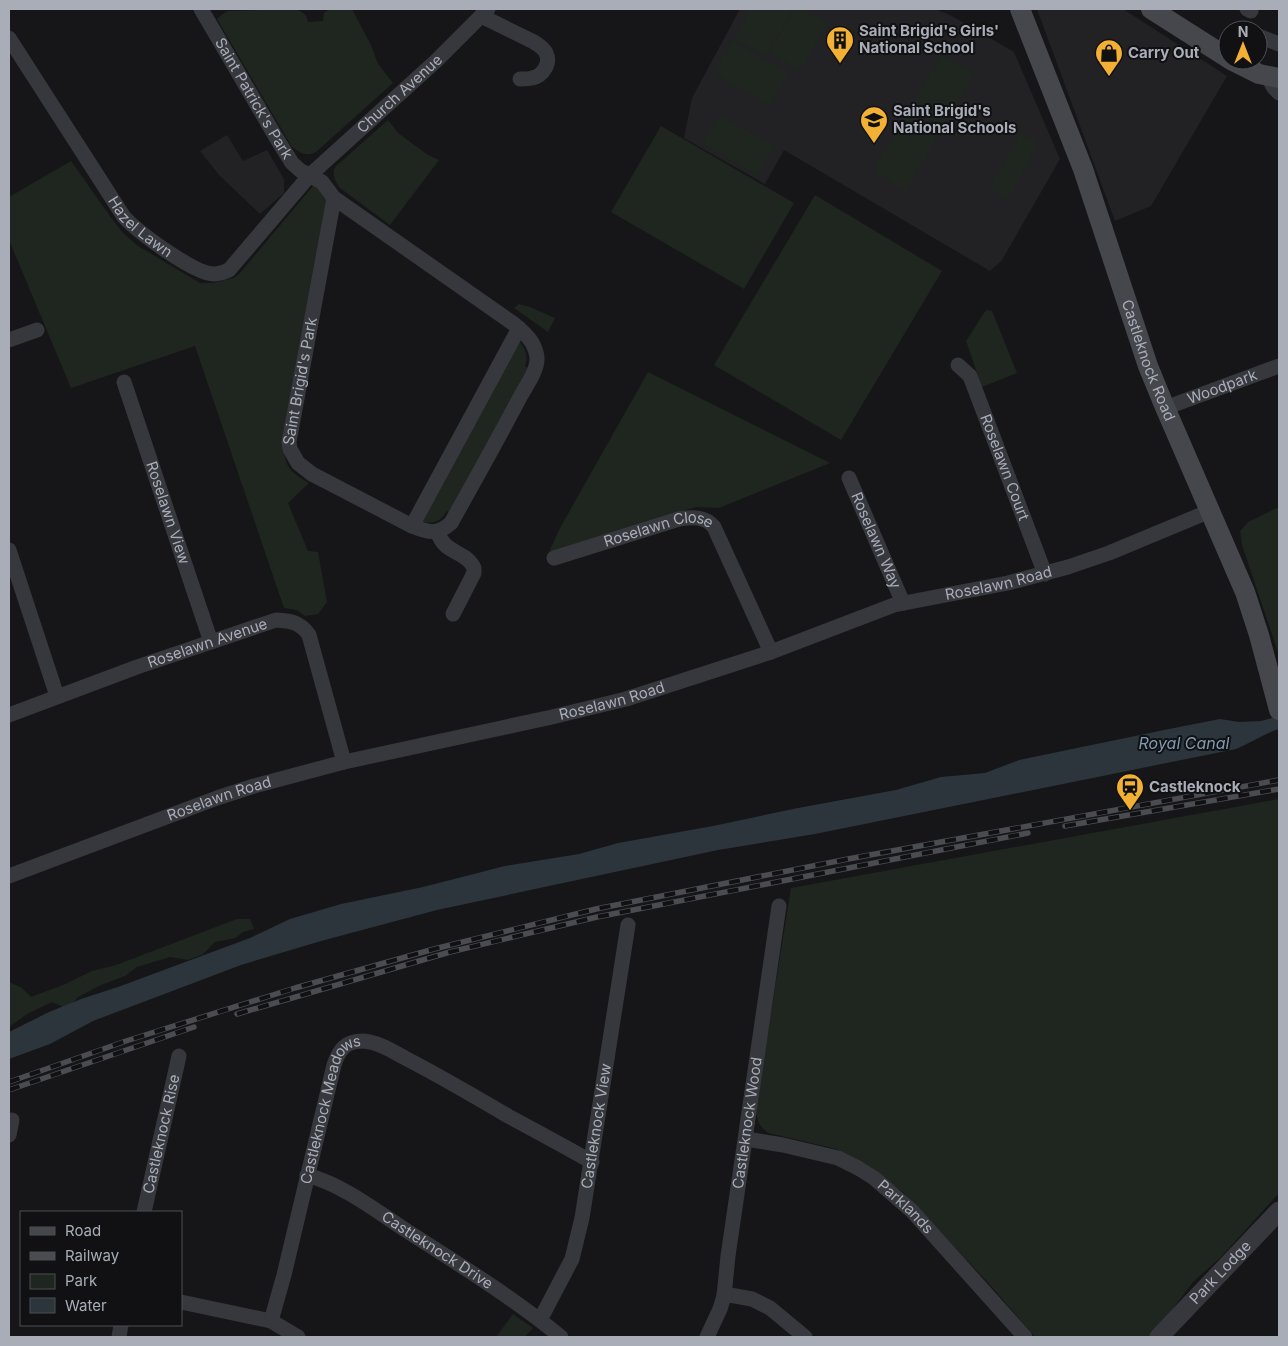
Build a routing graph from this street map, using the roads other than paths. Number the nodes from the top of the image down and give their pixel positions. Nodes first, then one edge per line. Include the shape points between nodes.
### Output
1 (1020, 9) edge
2 (1151, 9) edge
3 (205, 10) edge
4 (485, 13) edge
5 (9, 38) edge
6 (1218, 51) edge
7 (1253, 70) edge
8 (1273, 77) edge
9 (520, 79) dead end
10 (1279, 92) edge
11 (310, 175) junction
12 (334, 198) junction
13 (519, 328) junction
14 (37, 330) dead end
15 (9, 340) edge
16 (958, 365) dead end
17 (1279, 366) edge
18 (124, 382) dead end
19 (1165, 408) junction
20 (849, 478) dead end
21 (1210, 510) junction
22 (412, 526) junction
23 (438, 532) junction
24 (9, 550) edge
25 (554, 558) dead end
26 (1045, 574) junction
27 (903, 603) junction
28 (453, 614) dead end
29 (211, 642) junction
30 (772, 652) junction
31 (57, 696) junction
32 (1278, 706) edge
33 (9, 715) edge
34 (344, 762) junction
35 (9, 876) edge
36 (779, 906) dead end
37 (628, 925) dead end
38 (179, 1056) dead end
39 (12, 1120) dead end
40 (9, 1135) edge
41 (746, 1139) junction
42 (592, 1162) junction
43 (308, 1175) junction
44 (144, 1211) edge
45 (1279, 1211) edge
46 (724, 1294) junction
47 (182, 1302) edge
48 (540, 1320) junction
49 (271, 1321) junction
50 (1161, 1336) edge
51 (298, 1337) edge
52 (561, 1337) edge
53 (707, 1337) edge
54 (805, 1337) edge
55 (1025, 1337) edge

1 - 19 main road, Castleknock Road via 1083,169 1140,343
2 - 6 main road
3 - 11 street, Saint Patrick's Park via 276,139 292,163
4 - 9 street via 546,52 548,60 541,74
4 - 11 street, Church Avenue
5 - 11 street, Hazel Lawn via 124,217 151,241 202,270 213,274 229,270
7 - 8 main road
8 - 10 street via 1274,88
11 - 12 street via 322,182
12 - 13 street
12 - 22 street, Saint Brigid's Park via 298,388 290,450 298,463 312,474
13 - 22 street
13 - 23 street via 531,339 537,363 451,523
14 - 15 street
16 - 26 street, Roselawn Court via 970,376
17 - 19 street, Woodpark
18 - 29 street, Roselawn View
19 - 21 main road, Castleknock Road
20 - 27 street, Roselawn Way
21 - 26 street, Roselawn Road via 1109,553
21 - 32 main road, Castleknock Road via 1245,592
22 - 23 street, Saint Brigid's Park
23 - 28 street via 444,545 468,560 474,568
24 - 31 street
25 - 30 street, Roselawn Close via 679,519 706,519 714,527
26 - 27 street, Roselawn Road
27 - 30 street, Roselawn Road
29 - 31 street, Roselawn Avenue
29 - 34 street, Roselawn Avenue via 276,620 300,624 309,635
30 - 34 street, Roselawn Road via 626,699
31 - 33 street, Roselawn Avenue
34 - 35 street, Roselawn Road via 217,798
36 - 41 street, Castleknock Wood
37 - 42 street, Castleknock View
38 - 44 street, Castleknock Rise
39 - 40 street
41 - 46 street, Castleknock Wood
41 - 55 street, Parklands via 838,1158 874,1178 912,1211
42 - 43 street, Castleknock Meadows via 417,1064 375,1043 354,1042 339,1050
42 - 48 street, Castleknock View via 572,1259
43 - 48 street, Castleknock Drive via 362,1200
43 - 49 street, Castleknock Meadows
45 - 50 street, Park Lodge
46 - 53 street, Castleknock Wood
46 - 54 street via 752,1299 770,1308
47 - 49 street
48 - 52 street, Castleknock Drive
49 - 51 street

